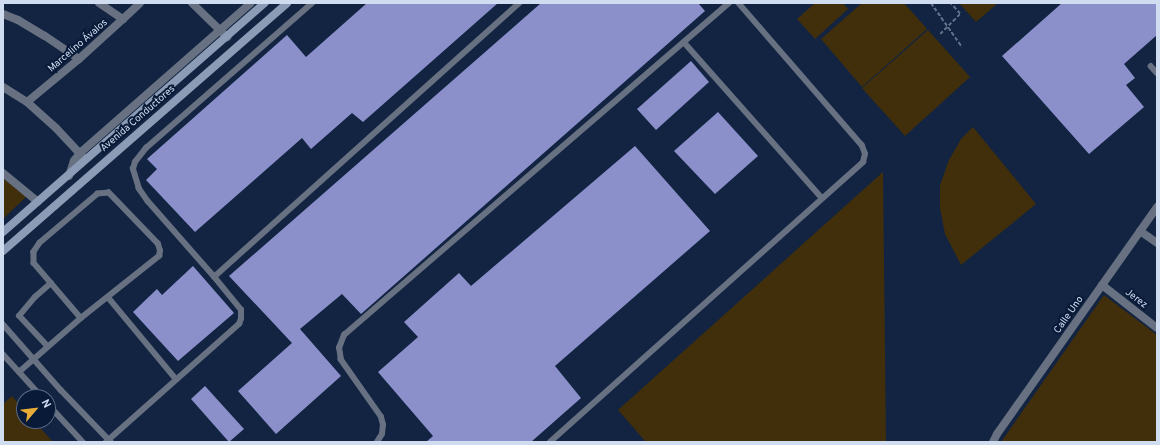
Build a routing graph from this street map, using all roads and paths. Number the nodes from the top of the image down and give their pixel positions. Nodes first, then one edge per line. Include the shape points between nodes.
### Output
1 (99, 3) edge
2 (140, 3) edge
3 (192, 3) edge
4 (251, 3) edge
5 (265, 3) edge
6 (287, 3) edge
7 (312, 3) edge
8 (519, 3) edge
9 (729, 3) edge
10 (738, 3) edge
11 (931, 3) edge
12 (950, 3) edge
13 (3, 14) edge
14 (123, 19) junction
15 (947, 27) junction
16 (220, 29) junction
17 (940, 34) dead end
18 (227, 37) junction
19 (684, 42) junction
20 (962, 47) dead end
21 (79, 59) junction
22 (1150, 66) dead end
23 (1157, 73) edge
24 (3, 87) edge
25 (27, 102) junction
26 (80, 153) junction
27 (86, 160) junction
28 (3, 174) edge
29 (69, 176) junction
30 (822, 198) junction
31 (38, 202) junction
32 (1157, 207) edge
33 (1154, 219) edge
34 (1140, 231) junction
35 (3, 232) edge
36 (1157, 243) edge
37 (3, 250) edge
38 (214, 277) junction
39 (51, 284) junction
40 (1102, 285) junction
41 (108, 297) junction
42 (81, 318) junction
43 (3, 324) edge
44 (1157, 328) edge
45 (48, 347) junction
46 (3, 354) edge
47 (34, 359) junction
48 (19, 372) junction
49 (176, 379) junction
50 (35, 389) edge
51 (56, 413) edge
52 (995, 438) edge
53 (109, 441) edge
54 (83, 442) edge
55 (377, 442) edge
56 (550, 442) edge

1 - 14 street
2 - 14 street, Marcelino Ávalos
3 - 16 street
4 - 16 street
5 - 18 main road, Avenida Conductores
6 - 37 main road, Avenida Conductores
7 - 38 lane via 146,148 135,162 133,169 138,189
8 - 38 lane
9 - 19 lane
10 - 30 lane via 865,150 863,162
11 - 15 path
12 - 15 path via 960,14
13 - 21 street via 18,20
14 - 21 street, Marcelino Ávalos
15 - 17 path
15 - 20 path
16 - 18 street
16 - 26 street
18 - 27 main road, Avenida Conductores
19 - 30 lane
19 - 55 lane via 344,335 340,343 340,360 381,417 382,434
21 - 25 street, Marcelino Ávalos
22 - 23 lane
24 - 25 street
25 - 26 street
26 - 27 street
26 - 29 street
27 - 29 main road, Avenida Conductores
28 - 31 street
29 - 31 main road, Avenida Conductores
30 - 56 lane
31 - 35 main road, Avenida Conductores
32 - 33 street, Calle Uno
33 - 34 street, Calle Uno
34 - 36 street
34 - 40 street, Calle Uno
38 - 49 lane via 237,305 242,315 241,319 229,334
39 - 41 lane via 34,263 36,247 98,194 109,193 158,244 160,254
39 - 42 lane
39 - 45 lane via 35,297 19,316
40 - 44 street, Jerez
40 - 52 street, Calle Uno
41 - 42 lane
41 - 49 lane
42 - 45 lane
43 - 47 lane
45 - 47 lane
46 - 48 lane
47 - 48 lane
47 - 53 lane
48 - 50 lane
49 - 53 lane
51 - 54 lane

